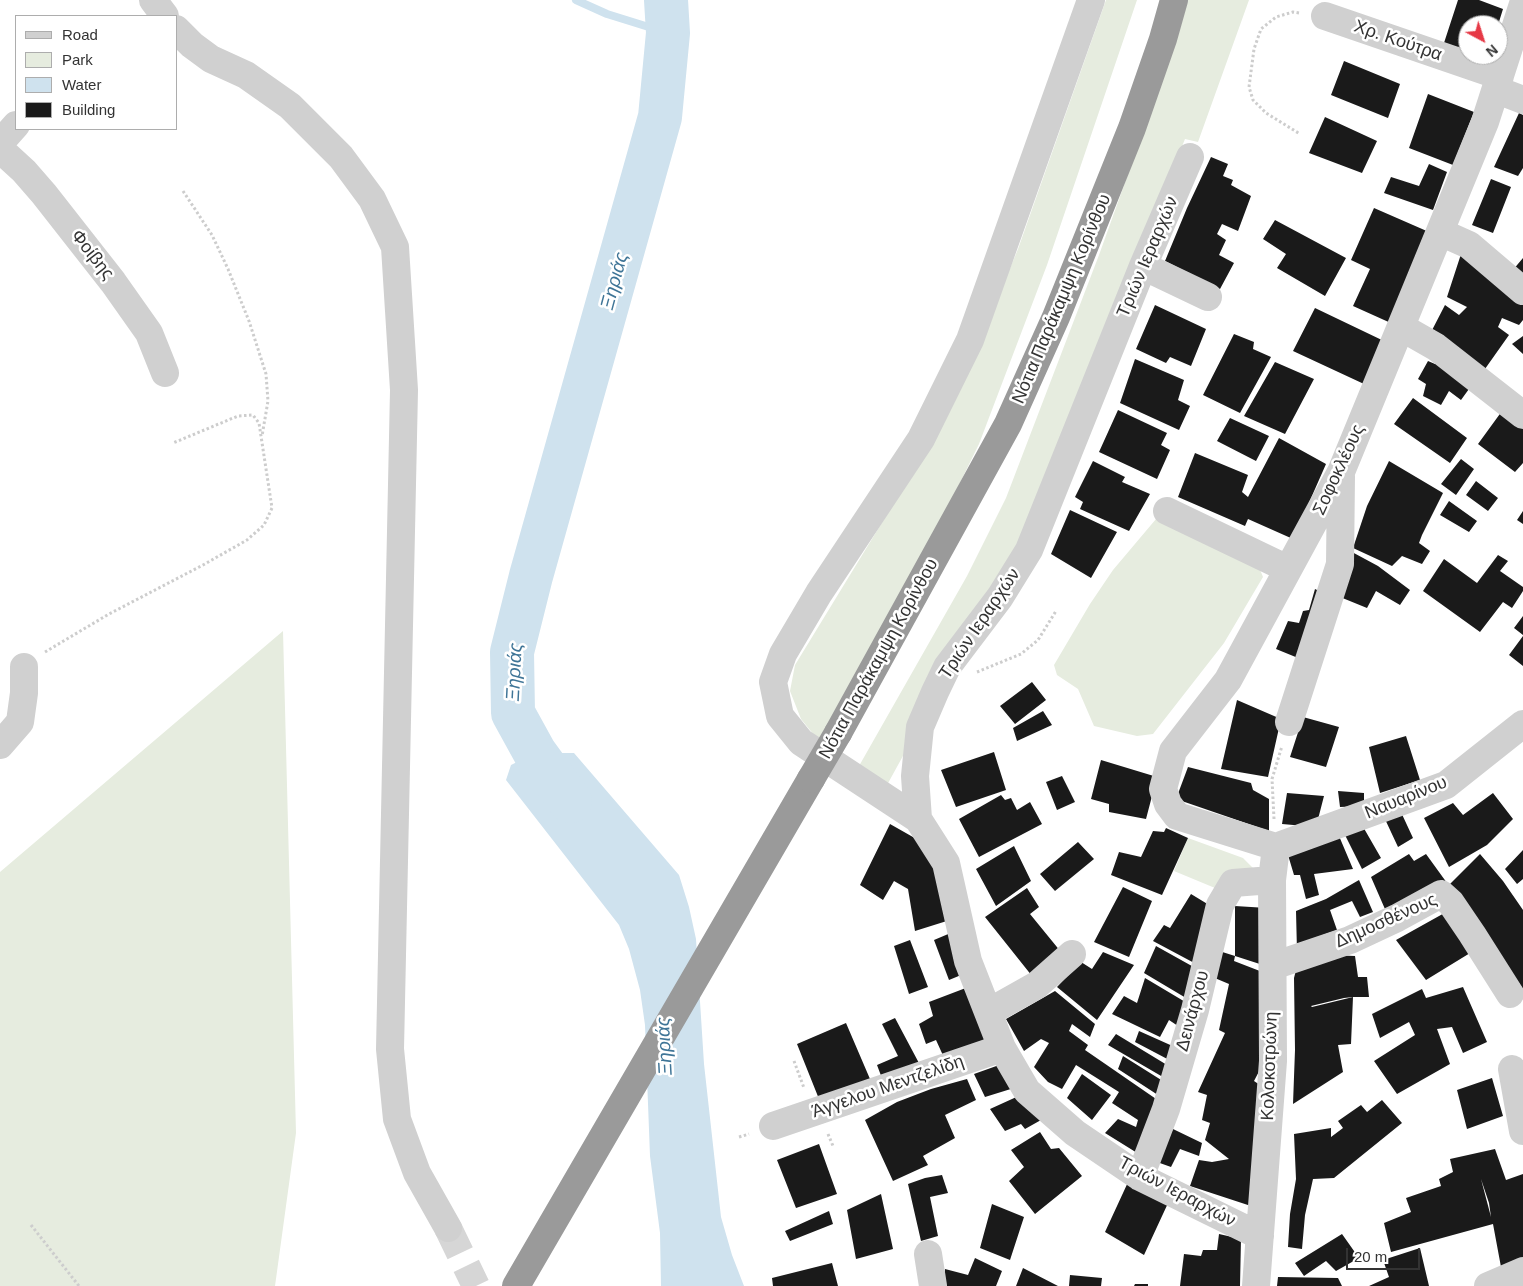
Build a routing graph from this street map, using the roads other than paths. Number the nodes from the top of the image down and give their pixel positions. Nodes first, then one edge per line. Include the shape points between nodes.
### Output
1 (153, 0) edge
2 (1090, 0) edge
3 (1174, 0) edge
4 (1523, 4) edge
5 (164, 15) edge
6 (1324, 16) road end
7 (178, 31) edge
8 (1498, 83) junction
9 (1523, 100) edge
10 (15, 126) edge
11 (0, 143) edge
12 (0, 149) edge
13 (1190, 157) dead end
14 (1440, 232) junction
15 (1143, 266) junction
16 (1523, 291) edge
17 (1208, 297) dead end
18 (1401, 327) junction
19 (165, 373) dead end
20 (1523, 415) edge
21 (1341, 472) junction
22 (1167, 511) dead end
23 (1288, 569) junction
24 (24, 667) road end
25 (1289, 722) road end
26 (1523, 724) edge
27 (0, 745) edge
28 (918, 820) junction
29 (1276, 847) junction
30 (1272, 880) junction
31 (1072, 954) dead end
32 (1273, 966) junction
33 (1510, 994) dead end
34 (988, 1012) junction
35 (1002, 1048) junction
36 (1512, 1069) dead end
37 (773, 1126) dead end
38 (1523, 1131) edge
39 (1140, 1177) junction
40 (448, 1228) tunnel mouth
41 (1260, 1236) junction
42 (928, 1254) dead end
43 (1523, 1271) edge
44 (516, 1286) edge
45 (933, 1286) edge
46 (1256, 1286) edge
47 (1488, 1286) edge

1 - 5 street
2 - 28 street via 970,340 921,439 783,654 774,682 780,716 801,742
3 - 44 highway, Νότια Παράκαμψη Κορίνθου, bridge via 1132,128 1056,317 1008,424 838,733
4 - 8 street, Σοφοκλέους
6 - 8 street, Χρ. Κούτρα
7 - 40 street via 211,59 246,75 290,106 341,157 372,199 395,247 404,390 390,1049 397,1119 417,1173
8 - 9 street, Χρ. Κούτρα
8 - 14 street, Σοφοκλέους
10 - 11 street
12 - 19 street, Φοίβης via 39,188 113,282 149,333
13 - 15 street, Τριών Ιεραρχών
14 - 16 street via 1469,245
14 - 18 street, Σοφοκλέους
15 - 17 street
15 - 28 street, Τριών Ιεραρχών via 1028,550 1000,597 947,667 920,727 915,776
18 - 20 street via 1436,347
18 - 21 street, Σοφοκλέους
21 - 23 street, Σοφοκλέους
21 - 25 street via 1340,564
22 - 23 street
23 - 29 street, Σοφοκλέους via 1228,680 1173,751 1163,789 1177,816
24 - 27 street via 20,722
26 - 29 street, Ναυαρίνου via 1446,785
28 - 34 street, Τριών Ιεραρχών via 946,863 968,961
29 - 30 street, Κολοκοτρώνη
30 - 32 street, Κολοκοτρώνη
30 - 39 street, Δεινάρχου via 1233,883 1220,905 1195,1010 1166,1109
31 - 34 street via 1037,985
32 - 33 street, Δημοσθένους via 1350,940 1441,894 1467,926
32 - 41 street, Κολοκοτρώνη via 1273,1061
34 - 35 street, Τριών Ιεραρχών
35 - 37 street, Άγγελου Μεντζελίδη
35 - 39 street, Τριών Ιεραρχών via 1027,1091 1076,1133
36 - 38 street
39 - 41 street, Τριών Ιεραρχών
41 - 46 street, Κολοκοτρώνη
42 - 45 street
43 - 47 street

